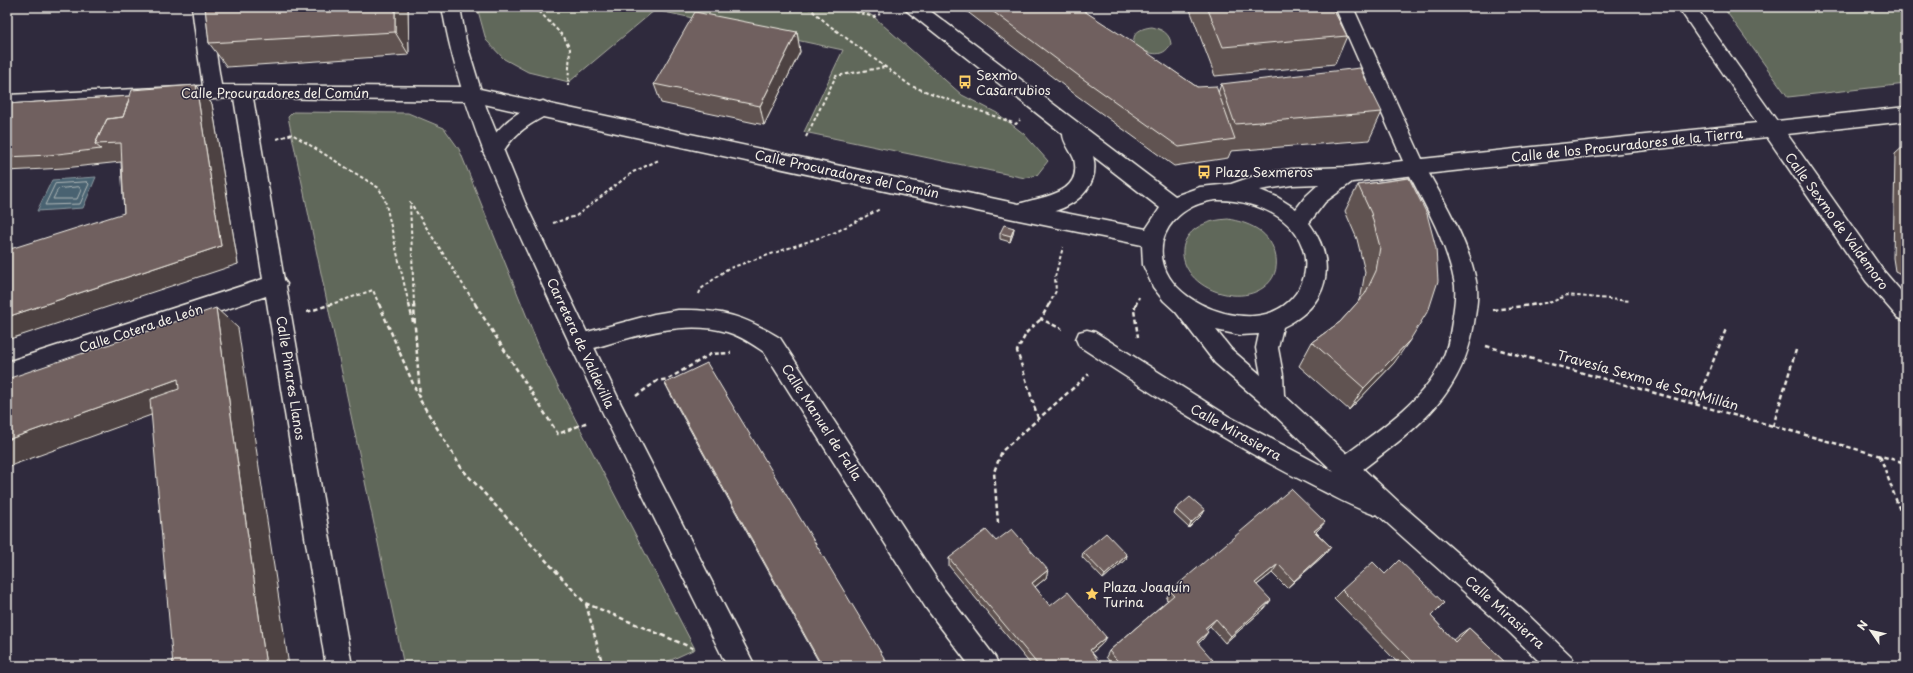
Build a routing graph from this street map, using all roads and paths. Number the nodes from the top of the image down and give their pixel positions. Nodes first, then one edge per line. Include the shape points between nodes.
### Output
1 (201, 7) edge
2 (451, 7) edge
3 (535, 7) edge
4 (808, 7) edge
5 (838, 7) edge
6 (913, 7) edge
7 (1344, 7) edge
8 (1687, 7) edge
9 (880, 14) dead end
10 (886, 67) junction
11 (568, 86) dead end
12 (242, 91) junction
13 (213, 92) junction
14 (472, 94) junction
15 (7, 102) edge
16 (543, 108) junction
17 (1906, 114) edge
18 (1020, 120) dead end
19 (1065, 125) junction
20 (1770, 129) junction
21 (806, 137) dead end
22 (252, 148) junction
23 (492, 152) junction
24 (660, 160) dead end
25 (1416, 168) junction
26 (1348, 175) junction
27 (1232, 192) junction
28 (1174, 207) junction
29 (885, 209) dead end
30 (1014, 211) junction
31 (1298, 224) junction
32 (527, 228) junction
33 (1153, 239) junction
34 (1064, 242) dead end
35 (276, 284) junction
36 (1140, 295) dead end
37 (1630, 301) dead end
38 (1185, 307) junction
39 (1906, 312) edge
40 (1465, 314) junction
41 (688, 318) junction
42 (1041, 319) junction
43 (282, 320) junction
44 (1273, 322) junction
45 (415, 328) junction
46 (1726, 329) dead end
47 (1087, 339) joint
48 (1461, 339) junction
49 (580, 343) junction
50 (772, 345) junction
51 (1796, 350) dead end
52 (1110, 355) junction
53 (7, 372) edge
54 (1146, 378) junction
55 (1272, 399) junction
56 (420, 400) junction
57 (1696, 404) junction
58 (613, 412) junction
59 (1038, 418) junction
60 (1773, 426) junction
61 (1880, 455) junction
62 (1906, 463) edge
63 (1346, 468) junction
64 (1392, 512) junction
65 (998, 523) dead end
66 (1906, 527) edge
67 (585, 603) junction
68 (695, 649) dead end
69 (340, 666) edge
70 (603, 666) edge
71 (742, 666) edge
72 (986, 666) edge
73 (1563, 666) edge

1 - 13 street
2 - 14 street, Carretera de Valdevilla
3 - 11 path via 564,36 570,49
4 - 10 path
5 - 9 path via 874,17
6 - 19 street
7 - 25 street
8 - 20 street, Calle Sexmo de Valdemoro
10 - 18 path via 911,86 1016,124
10 - 21 path via 836,76
12 - 13 street, Calle Procuradores del Común
12 - 14 street, Calle Procuradores del Común
12 - 22 street, Calle Pinares Llanos
13 - 15 street, Calle Procuradores del Común
14 - 16 street, Calle Procuradores del Común
14 - 23 street, Carretera de Valdevilla
16 - 23 street via 506,131
16 - 30 street, Calle Procuradores del Común
17 - 20 street, Calle de los Procuradores de la Tierra
19 - 28 street
19 - 30 street via 1086,161 1086,175 1078,189 1064,200 1038,208
20 - 25 street, Calle de los Procuradores de la Tierra
20 - 39 street, Calle Sexmo de Valdemoro via 1874,276
22 - 35 street, Calle Pinares Llanos
22 - 45 path via 292,134 379,188 385,200
23 - 32 street, Carretera de Valdevilla
24 - 32 path via 633,172 576,216 563,222
25 - 26 street, Calle de los Procuradores de la Tierra
25 - 40 street via 1452,238 1465,281
26 - 27 street, Calle de los Procuradores de la Tierra via 1263,181
26 - 31 street, Calle de los Procuradores de la Tierra via 1320,192
27 - 28 street via 1210,192 1191,197
27 - 31 street via 1257,197 1274,205
28 - 33 street via 1160,222
29 - 41 path via 878,209 836,232 727,269 701,290
30 - 33 street, Calle Procuradores del Común
31 - 44 street via 1312,245 1317,268 1311,291 1296,310
32 - 49 street, Carretera de Valdevilla
33 - 38 street via 1155,269 1164,287
34 - 42 path via 1054,277 1056,291
35 - 43 street, Calle Pinares Llanos
35 - 53 street, Calle Cotera de León
36 - 54 path via 1134,310
37 - 40 path via 1567,294 1552,302
38 - 44 street via 1197,315 1228,325 1244,326
38 - 55 street, Calle Mirasierra via 1223,356
40 - 48 street
41 - 49 street, Calle Manuel de Falla
41 - 50 street, Calle Manuel de Falla via 715,319 738,325 757,333
42 - 47 path
42 - 59 path via 1027,332 1017,351
43 - 56 path via 373,290
43 - 69 street, Calle Pinares Llanos
44 - 55 street via 1267,348 1272,375
45 - 56 path
45 - 58 path via 410,202 558,434
46 - 57 path
47 - 52 street, Calle Mirasierra
48 - 57 path, Travesía Sexmo de San Millán
48 - 63 street via 1453,364 1436,390 1413,415
49 - 58 street, Carretera de Valdevilla
50 - 58 path via 711,354 668,379 657,381
50 - 72 street, Calle Manuel de Falla via 934,599
51 - 60 path
52 - 54 street, Calle Mirasierra
52 - 59 path
54 - 64 street, Calle Mirasierra via 1240,436
55 - 63 street, Calle Mirasierra
56 - 67 path via 462,469
57 - 60 path, Travesía Sexmo de San Millán
58 - 71 street, Carretera de Valdevilla
59 - 65 path via 1002,451 994,472
60 - 61 path, Travesía Sexmo de San Millán
61 - 62 path
61 - 66 path
63 - 64 street, Calle Mirasierra
64 - 73 street, Calle Mirasierra
67 - 68 path
67 - 70 path

